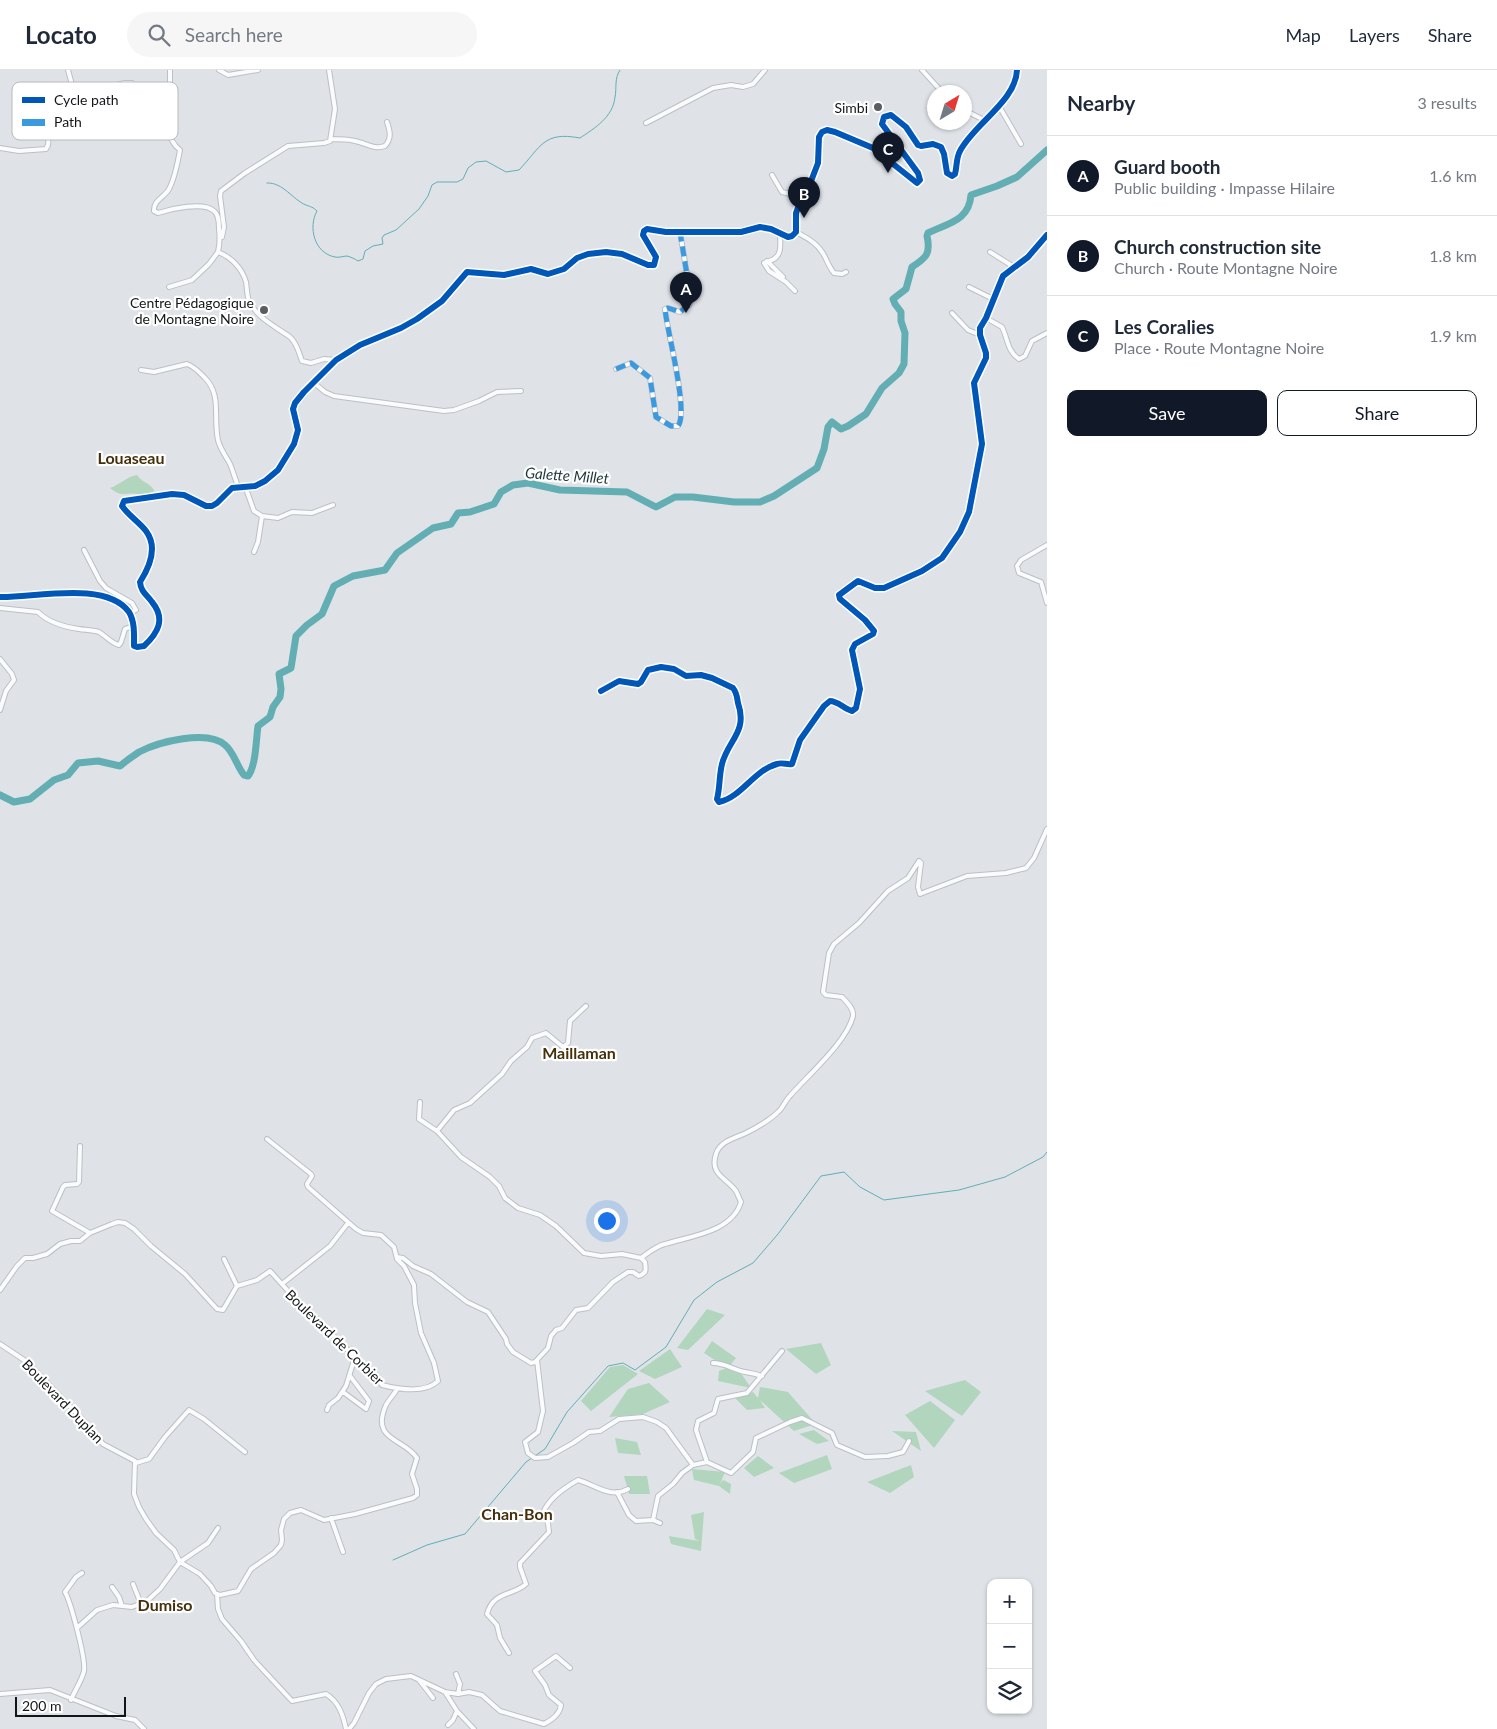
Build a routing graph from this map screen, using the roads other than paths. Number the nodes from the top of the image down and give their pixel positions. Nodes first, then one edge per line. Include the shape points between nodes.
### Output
1 (219, 70) edge
2 (258, 70) edge
3 (329, 70) edge
4 (765, 70) edge
5 (922, 70) edge
6 (1017, 70) edge
7 (936, 85) edge
8 (998, 106) junction
9 (972, 114) edge
10 (984, 120) junction
11 (386, 122) dead end
12 (646, 123) dead end
13 (331, 138) junction
14 (48, 140) edge
15 (171, 140) edge
16 (1021, 144) dead end
17 (0, 148) edge
18 (772, 176) dead end
19 (802, 197) junction
20 (680, 232) junction
21 (796, 232) junction
22 (780, 233) junction
23 (1047, 235) edge
24 (221, 242) junction
25 (218, 252) junction
26 (990, 252) dead end
27 (766, 261) junction
28 (1014, 268) junction
29 (846, 272) dead end
30 (784, 278) dead end
31 (169, 287) dead end
32 (970, 287) dead end
33 (796, 291) dead end
34 (993, 300) junction
35 (952, 313) dead end
36 (986, 318) junction
37 (1047, 333) edge
38 (980, 335) junction
39 (336, 360) junction
40 (616, 369) dead end
41 (141, 370) dead end
42 (313, 382) junction
43 (521, 391) dead end
44 (238, 486) junction
45 (245, 486) junction
46 (333, 505) dead end
47 (262, 516) junction
48 (1047, 545) edge
49 (84, 550) dead end
50 (254, 552) dead end
51 (0, 597) edge
52 (1047, 603) edge
53 (0, 608) edge
54 (129, 613) junction
55 (134, 626) junction
56 (0, 659) edge
57 (601, 691) dead end
58 (0, 710) edge
59 (1047, 829) edge
60 (586, 1006) dead end
61 (420, 1102) dead end
62 (437, 1131) junction
63 (267, 1139) dead end
64 (80, 1146) dead end
65 (348, 1223) junction
66 (90, 1233) junction
67 (396, 1257) junction
68 (641, 1258) junction
69 (224, 1259) dead end
70 (282, 1284) junction
71 (237, 1286) junction
72 (0, 1290) edge
73 (0, 1344) edge
74 (782, 1351) dead end
75 (355, 1357) junction
76 (537, 1360) junction
77 (713, 1363) dead end
78 (350, 1376) junction
79 (762, 1376) junction
80 (397, 1389) junction
81 (342, 1392) junction
82 (327, 1410) dead end
83 (909, 1441) dead end
84 (246, 1452) dead end
85 (708, 1462) junction
86 (136, 1464) junction
87 (693, 1465) junction
88 (628, 1489) dead end
89 (617, 1492) junction
90 (331, 1518) junction
91 (653, 1520) junction
92 (660, 1523) dead end
93 (218, 1528) dead end
94 (343, 1552) dead end
95 (180, 1562) junction
96 (82, 1573) dead end
97 (133, 1584) dead end
98 (112, 1587) dead end
99 (217, 1594) junction
100 (141, 1604) junction
101 (122, 1606) junction
102 (77, 1628) junction
103 (509, 1653) dead end
104 (570, 1668) dead end
105 (456, 1674) dead end
106 (417, 1678) junction
107 (445, 1692) junction
108 (0, 1694) edge
109 (458, 1694) junction
110 (433, 1698) dead end
111 (71, 1700) junction
112 (458, 1711) junction
113 (448, 1725) dead end
114 (144, 1729) edge
115 (347, 1729) edge
116 (474, 1729) edge

1 - 2 street via 228,76
3 - 13 street via 335,109
4 - 12 street via 753,84 714,88
5 - 7 street
6 - 8 street via 1012,89
8 - 10 street
8 - 16 street
9 - 10 street
10 - 19 street via 960,150 952,176 947,173 941,147 918,145 899,121 891,115 884,117 882,124 918,173 920,180 917,183 873,148 848,136 824,130 819,137 818,164
11 - 13 street via 390,138 381,148
13 - 24 street via 324,143 288,146 221,191 224,227
14 - 17 street via 47,148 19,151
15 - 24 street via 180,150 179,157 170,188 158,200 154,211 209,207 218,216
18 - 19 street via 782,192
19 - 21 street via 796,213
20 - 22 street via 741,232 760,227
20 - 39 street via 644,231 645,241 656,258 651,266 622,254 606,252 577,258 564,269 548,274 531,269 504,275 467,272 442,301 417,318
20 - 40 street via 690,300 680,312 665,309 681,405 678,426 671,426 656,417 650,378 631,363
21 - 22 street via 792,236
21 - 29 street via 815,244 834,273
22 - 27 street via 778,255
23 - 28 street
24 - 25 street
25 - 31 street via 192,280
25 - 39 street via 235,263 242,273 250,302 264,319 291,338 302,361
26 - 28 street
27 - 30 street
27 - 33 street via 764,264 768,271
28 - 34 street via 1000,281
32 - 34 street
34 - 36 street
35 - 38 street via 968,330
36 - 37 street via 1002,327 1008,346 1019,359 1025,356 1032,340
36 - 38 street
38 - 57 street via 986,358 974,383 982,444 969,512 960,532 942,558 922,571 884,588 858,581 839,595 874,631 855,644 852,650 860,689 856,708 848,710 830,701 800,740 792,764 774,765 733,797 719,802 721,765 742,724 742,712 733,688 712,678 686,676 674,669 661,667 648,670 638,684 619,681
39 - 42 street
41 - 44 street via 154,372 187,364 209,382 217,400 218,441
42 - 43 street via 334,396 444,411 479,402 497,392
42 - 45 street via 295,403 293,409 298,430 283,463 265,481
44 - 45 street
44 - 55 street via 212,506 172,494 124,501 122,506 147,532 151,542 150,564 140,582 142,592 157,611 159,629 140,648 134,646
45 - 47 street via 254,511
46 - 47 street via 312,512 292,512 278,518
47 - 50 street
48 - 52 street via 1021,560 1017,566 1019,573 1042,582
49 - 54 street via 106,588 135,607 136,610
51 - 54 street via 95,594 119,603
53 - 55 street via 38,612 70,628 96,631 116,645 121,642 125,629
54 - 55 street
56 - 58 street via 14,680 6,691
59 - 68 street via 1026,868 968,876 920,894 921,863 918,861 908,878 888,891 834,944 829,953 823,992 842,997 853,1015 845,1033 779,1112 723,1143 718,1149 715,1169 735,1190 741,1202 739,1209 714,1230 663,1244
60 - 62 street via 570,1020 568,1043 563,1047 546,1033 532,1038 502,1074 470,1103 454,1110
61 - 62 street via 419,1119
62 - 68 street via 461,1157 490,1177 505,1198 518,1208 540,1215 556,1226 584,1253
63 - 65 street via 311,1174 308,1187
64 - 66 street via 79,1182 63,1186 52,1211
65 - 67 street via 362,1232 381,1235 394,1248
65 - 70 street via 330,1246
66 - 71 street via 118,1222 129,1225 185,1274 216,1309 223,1310
66 - 72 street via 80,1241 60,1244 47,1254 25,1258
67 - 76 street via 431,1274 467,1302 488,1312 513,1352 531,1363
67 - 80 street via 414,1285 421,1332 438,1381 427,1388
68 - 76 street via 646,1262 644,1274 628,1272 613,1282 588,1308 576,1310 551,1336 548,1348
69 - 71 street
70 - 71 street, Boulevard de Corbier via 270,1271 257,1280
70 - 75 street, Boulevard de Corbier
73 - 86 street, Boulevard Duplan via 27,1362 103,1444
74 - 79 street
75 - 78 street
75 - 80 street, Boulevard de Corbier via 374,1373 382,1386
76 - 87 street via 543,1411 538,1432 525,1442 531,1455 548,1457 588,1432 600,1431 619,1419 643,1417 666,1428
77 - 79 street
78 - 81 street
78 - 81 street via 369,1401 366,1409
79 - 85 street via 747,1393 718,1399 714,1412 698,1422 696,1430
80 - 90 street via 386,1405 383,1430 417,1458 412,1474 417,1495
81 - 82 street
83 - 85 street via 903,1452 865,1457 837,1444 832,1433 802,1418 756,1438 753,1452 731,1473
84 - 86 street via 189,1410 149,1459
85 - 87 street
86 - 95 street via 134,1486 138,1507 156,1533 174,1550
87 - 91 street via 658,1496
88 - 89 street
89 - 91 street via 629,1515 636,1521
89 - 103 street via 608,1493 578,1480 545,1508 543,1513 549,1532 520,1563 526,1584 500,1596 487,1614
90 - 94 street
90 - 99 street via 321,1519 301,1510 290,1512 284,1519 282,1540 274,1553 251,1569 238,1591
91 - 92 street
93 - 95 street via 204,1548
95 - 99 street via 200,1574
95 - 100 street via 160,1590
96 - 102 street via 65,1592
97 - 100 street
98 - 101 street
99 - 115 street via 222,1619 290,1700 326,1694 339,1708
100 - 101 street
101 - 102 street via 97,1610
102 - 111 street via 84,1672
104 - 109 street via 558,1655 535,1671 549,1695 561,1705 557,1715 544,1724 500,1711 482,1695
105 - 109 street via 460,1684
106 - 107 street
106 - 110 street
106 - 115 street via 405,1676 376,1684 354,1723
107 - 109 street
107 - 112 street
108 - 111 street via 50,1690
111 - 114 street via 135,1720
112 - 113 street
112 - 116 street

